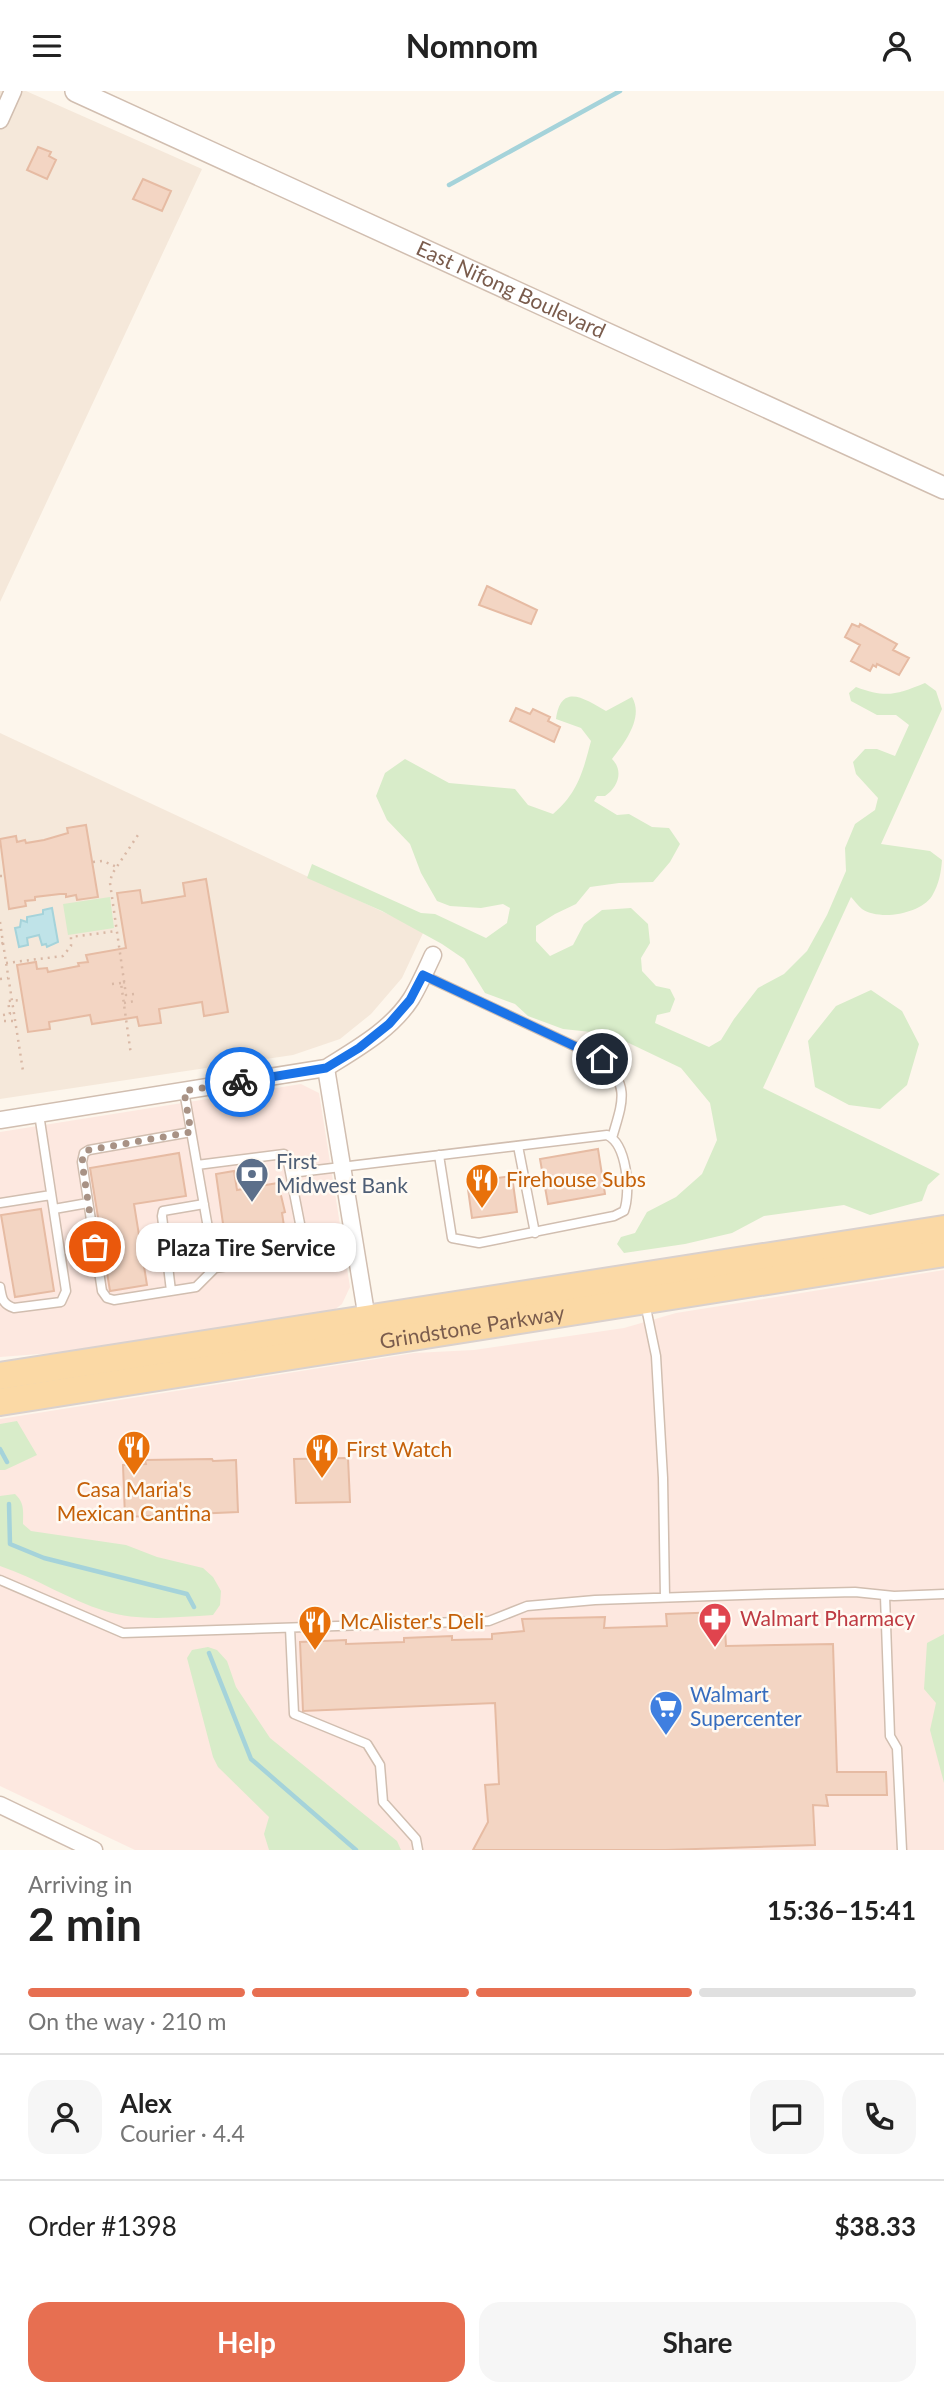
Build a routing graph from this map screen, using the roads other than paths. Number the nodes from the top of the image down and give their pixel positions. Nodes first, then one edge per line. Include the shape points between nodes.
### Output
1 (13, 91) edge
2 (76, 91) edge
3 (0, 120) edge
4 (944, 488) edge
5 (433, 955) dead end
6 (423, 975) junction
7 (326, 1068) junction
8 (184, 1091) junction
9 (39, 1114) junction
10 (0, 1120) edge
11 (191, 1132) junction
12 (612, 1137) junction
13 (518, 1146) junction
14 (439, 1155) junction
15 (197, 1165) junction
16 (342, 1167) junction
17 (290, 1173) junction
18 (51, 1195) junction
19 (0, 1203) edge
20 (88, 1203) junction
21 (204, 1204) junction
22 (54, 1209) junction
23 (944, 1229) edge
24 (535, 1233) junction
25 (944, 1253) edge
26 (215, 1269) junction
27 (0, 1287) edge
28 (171, 1291) junction
29 (645, 1300) junction
30 (367, 1319) junction
31 (0, 1376) edge
32 (0, 1402) edge
33 (0, 1580) edge
34 (944, 1594) edge
35 (885, 1596) junction
36 (665, 1597) junction
37 (290, 1628) junction
38 (0, 1805) edge
39 (94, 1850) edge
40 (418, 1850) edge
41 (902, 1850) edge

1 - 3 street
2 - 4 street, East Nifong Boulevard
5 - 6 street
6 - 7 street via 410,1000 389,1024
6 - 12 lane via 602,1059 618,1073 623,1099
7 - 8 street
7 - 16 street
8 - 9 street
8 - 11 lane
9 - 10 street
9 - 18 lane
11 - 15 lane
11 - 20 lane via 84,1153
12 - 13 lane
12 - 24 lane via 626,1172 629,1192 624,1211
13 - 14 lane
13 - 24 lane
14 - 16 lane
14 - 24 lane via 452,1238 479,1243
15 - 17 lane via 279,1153 287,1157
15 - 21 lane
16 - 17 lane
16 - 30 street
17 - 26 lane via 302,1254
18 - 19 lane
18 - 22 lane
20 - 22 lane
20 - 28 lane via 103,1295 114,1300
21 - 26 lane
21 - 28 lane via 163,1211
22 - 27 lane via 64,1298 14,1308 2,1301
23 - 30 main road, Grindstone Parkway
25 - 29 main road, Grindstone Parkway
26 - 28 lane via 195,1287
29 - 32 main road, Grindstone Parkway
29 - 36 lane via 656,1356
30 - 31 main road, Grindstone Parkway
33 - 37 lane via 122,1633
34 - 35 lane
35 - 36 lane via 855,1592
35 - 41 lane via 890,1736 897,1748
36 - 37 lane via 527,1606 489,1621
37 - 40 lane via 294,1714 367,1744 380,1765 383,1802 416,1839
38 - 39 street

